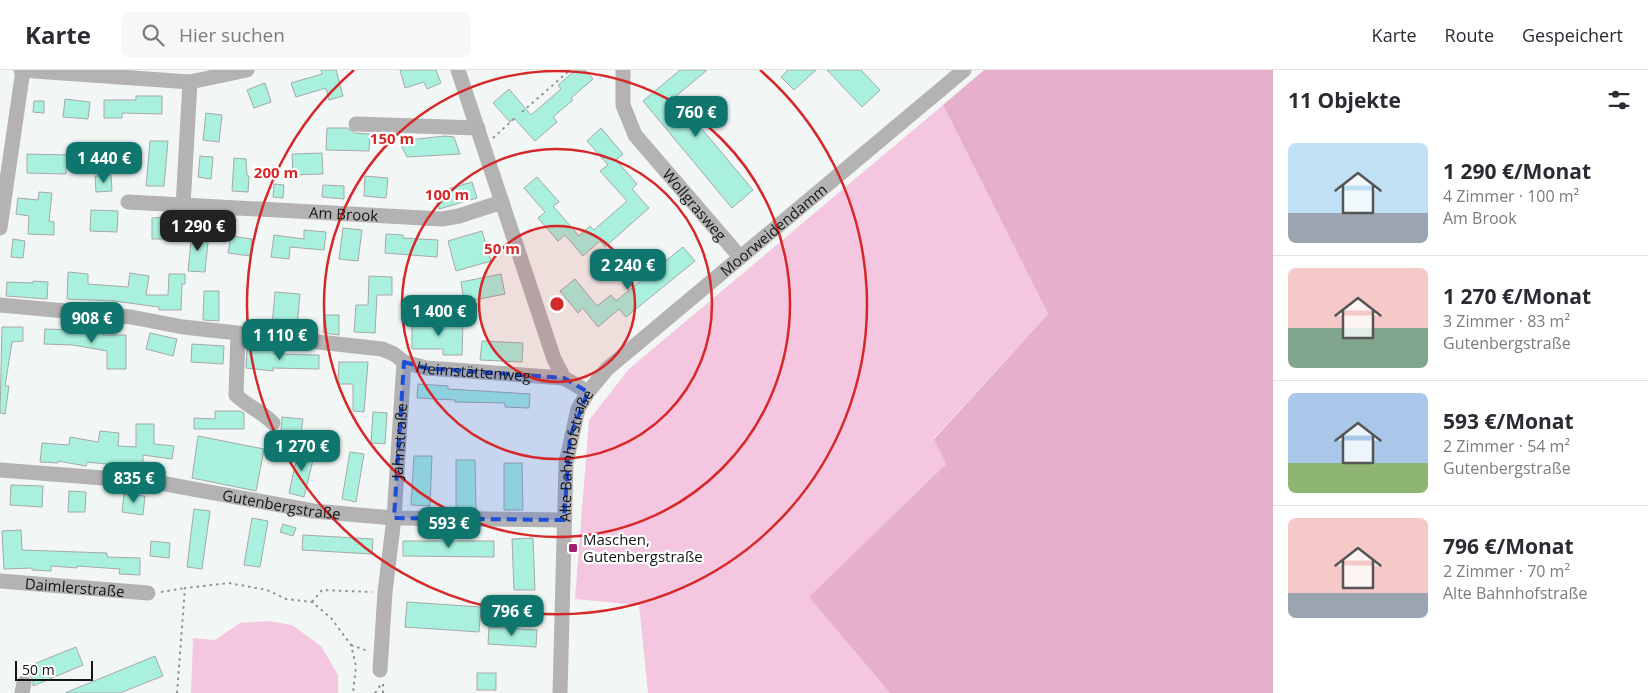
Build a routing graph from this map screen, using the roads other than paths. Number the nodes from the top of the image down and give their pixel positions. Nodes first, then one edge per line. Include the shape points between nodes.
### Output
1 (22, 70) edge
2 (247, 70) edge
3 (458, 70) edge
4 (623, 70) edge
5 (964, 70) edge
6 (190, 82) junction
7 (356, 124) dead end
8 (478, 128) junction
9 (128, 202) dead end
10 (502, 202) junction
11 (183, 206) junction
12 (0, 228) edge
13 (740, 257) junction
14 (0, 305) edge
15 (238, 334) junction
16 (404, 362) junction
17 (564, 378) junction
18 (588, 392) junction
19 (273, 423) dead end
20 (0, 470) edge
21 (394, 518) junction
22 (564, 520) junction
23 (0, 581) edge
24 (148, 593) road end
25 (381, 669) road end
26 (560, 693) edge

1 - 6 street
1 - 12 street
2 - 6 street
3 - 8 street, Alte Bahnhofstraße
4 - 13 street, Wollgrasweg via 623,105 635,135
5 - 13 street, Moorweidendamm
6 - 11 street
7 - 8 street
8 - 10 street, Alte Bahnhofstraße
9 - 11 street, Am Brook
10 - 11 street, Am Brook via 442,219
10 - 17 street, Alte Bahnhofstraße via 554,359
13 - 18 street, Moorweidendamm via 608,369
14 - 15 street, Heimstättenweg via 131,317
15 - 16 street, Heimstättenweg via 382,350
15 - 19 street via 236,395 247,406 260,410
16 - 17 street, Heimstättenweg via 426,368
16 - 21 street, Jahnstraße
17 - 18 street, Alte Bahnhofstraße
18 - 22 street, Alte Bahnhofstraße via 578,409 570,438
20 - 21 street, Gutenbergstraße via 155,482 313,511
21 - 22 street, Gutenbergstraße
21 - 25 street, Jahnstraße via 385,592
22 - 26 street, Alte Bahnhofstraße
23 - 24 street, Daimlerstraße

